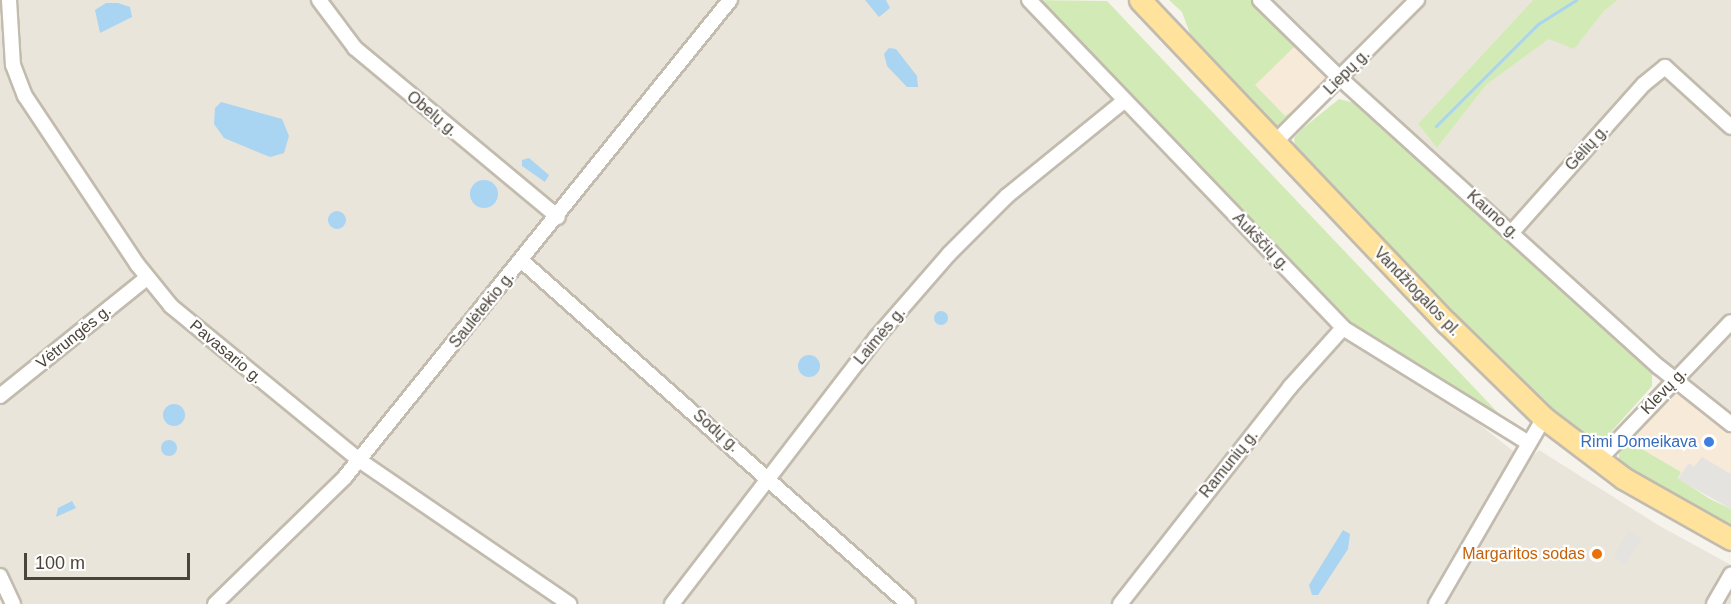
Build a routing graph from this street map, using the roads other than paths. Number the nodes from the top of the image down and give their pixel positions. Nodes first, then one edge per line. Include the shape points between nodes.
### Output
1 (9, 0) edge
2 (319, 0) edge
3 (730, 0) edge
4 (1029, 0) edge
5 (1140, 0) edge
6 (1260, 0) edge
7 (1418, 0) edge
8 (7, 65) edge
9 (1341, 79) junction
10 (1124, 101) junction
11 (1731, 127) edge
12 (1275, 142) junction
13 (558, 217) junction
14 (1512, 232) junction
15 (522, 261) junction
16 (147, 278) junction
17 (1731, 322) edge
18 (1343, 328) junction
19 (1674, 380) junction
20 (0, 396) edge
21 (1544, 418) junction
22 (1731, 424) edge
23 (1527, 442) junction
24 (359, 460) junction
25 (1598, 461) junction
26 (768, 477) junction
27 (1731, 538) edge
28 (1731, 574) edge
29 (0, 576) edge
30 (13, 604) edge
31 (215, 604) edge
32 (569, 604) edge
33 (672, 604) edge
34 (908, 604) edge
35 (1120, 604) edge
36 (1436, 604) edge
37 (1714, 604) edge

1 - 8 street, Pavasario g.
2 - 13 street, Obelų g. via 355,48
3 - 13 street, Saulėtekio g.
4 - 10 street, Aukščių g.
5 - 12 main road, Vandžiogalos pl.
6 - 9 street, Kauno g.
7 - 9 street, Liepų g.
8 - 16 street, Pavasario g.
9 - 12 street, Liepų g.
9 - 14 street, Kauno g.
10 - 18 street, Aukščių g.
10 - 26 street, Laimės g. via 1007,196 949,255 876,338
11 - 14 street, Gėlių g. via 1665,67 1644,84
12 - 21 main road, Vandžiogalos pl. via 1463,340
13 - 15 street, Saulėtekio g.
14 - 19 street, Kauno g.
15 - 24 street, Saulėtekio g.
15 - 26 street, Sodų g.
16 - 20 street, Vėtrungės g.
16 - 24 street, Pavasario g. via 187,319
17 - 19 street, Klevų g.
18 - 23 street, Aukščių g.
18 - 35 street, Ramunių g. via 1290,387
19 - 22 street, Kauno g.
19 - 25 street, Klevų g.
21 - 23 street
21 - 25 main road, Vandžiogalos pl.
23 - 36 street
24 - 31 street, Saulėtekio g.
24 - 32 street, Pavasario g.
25 - 27 main road, Vandžiogalos pl. via 1649,495
26 - 33 street, Laimės g.
26 - 34 street, Sodų g.
28 - 37 street
29 - 30 street

